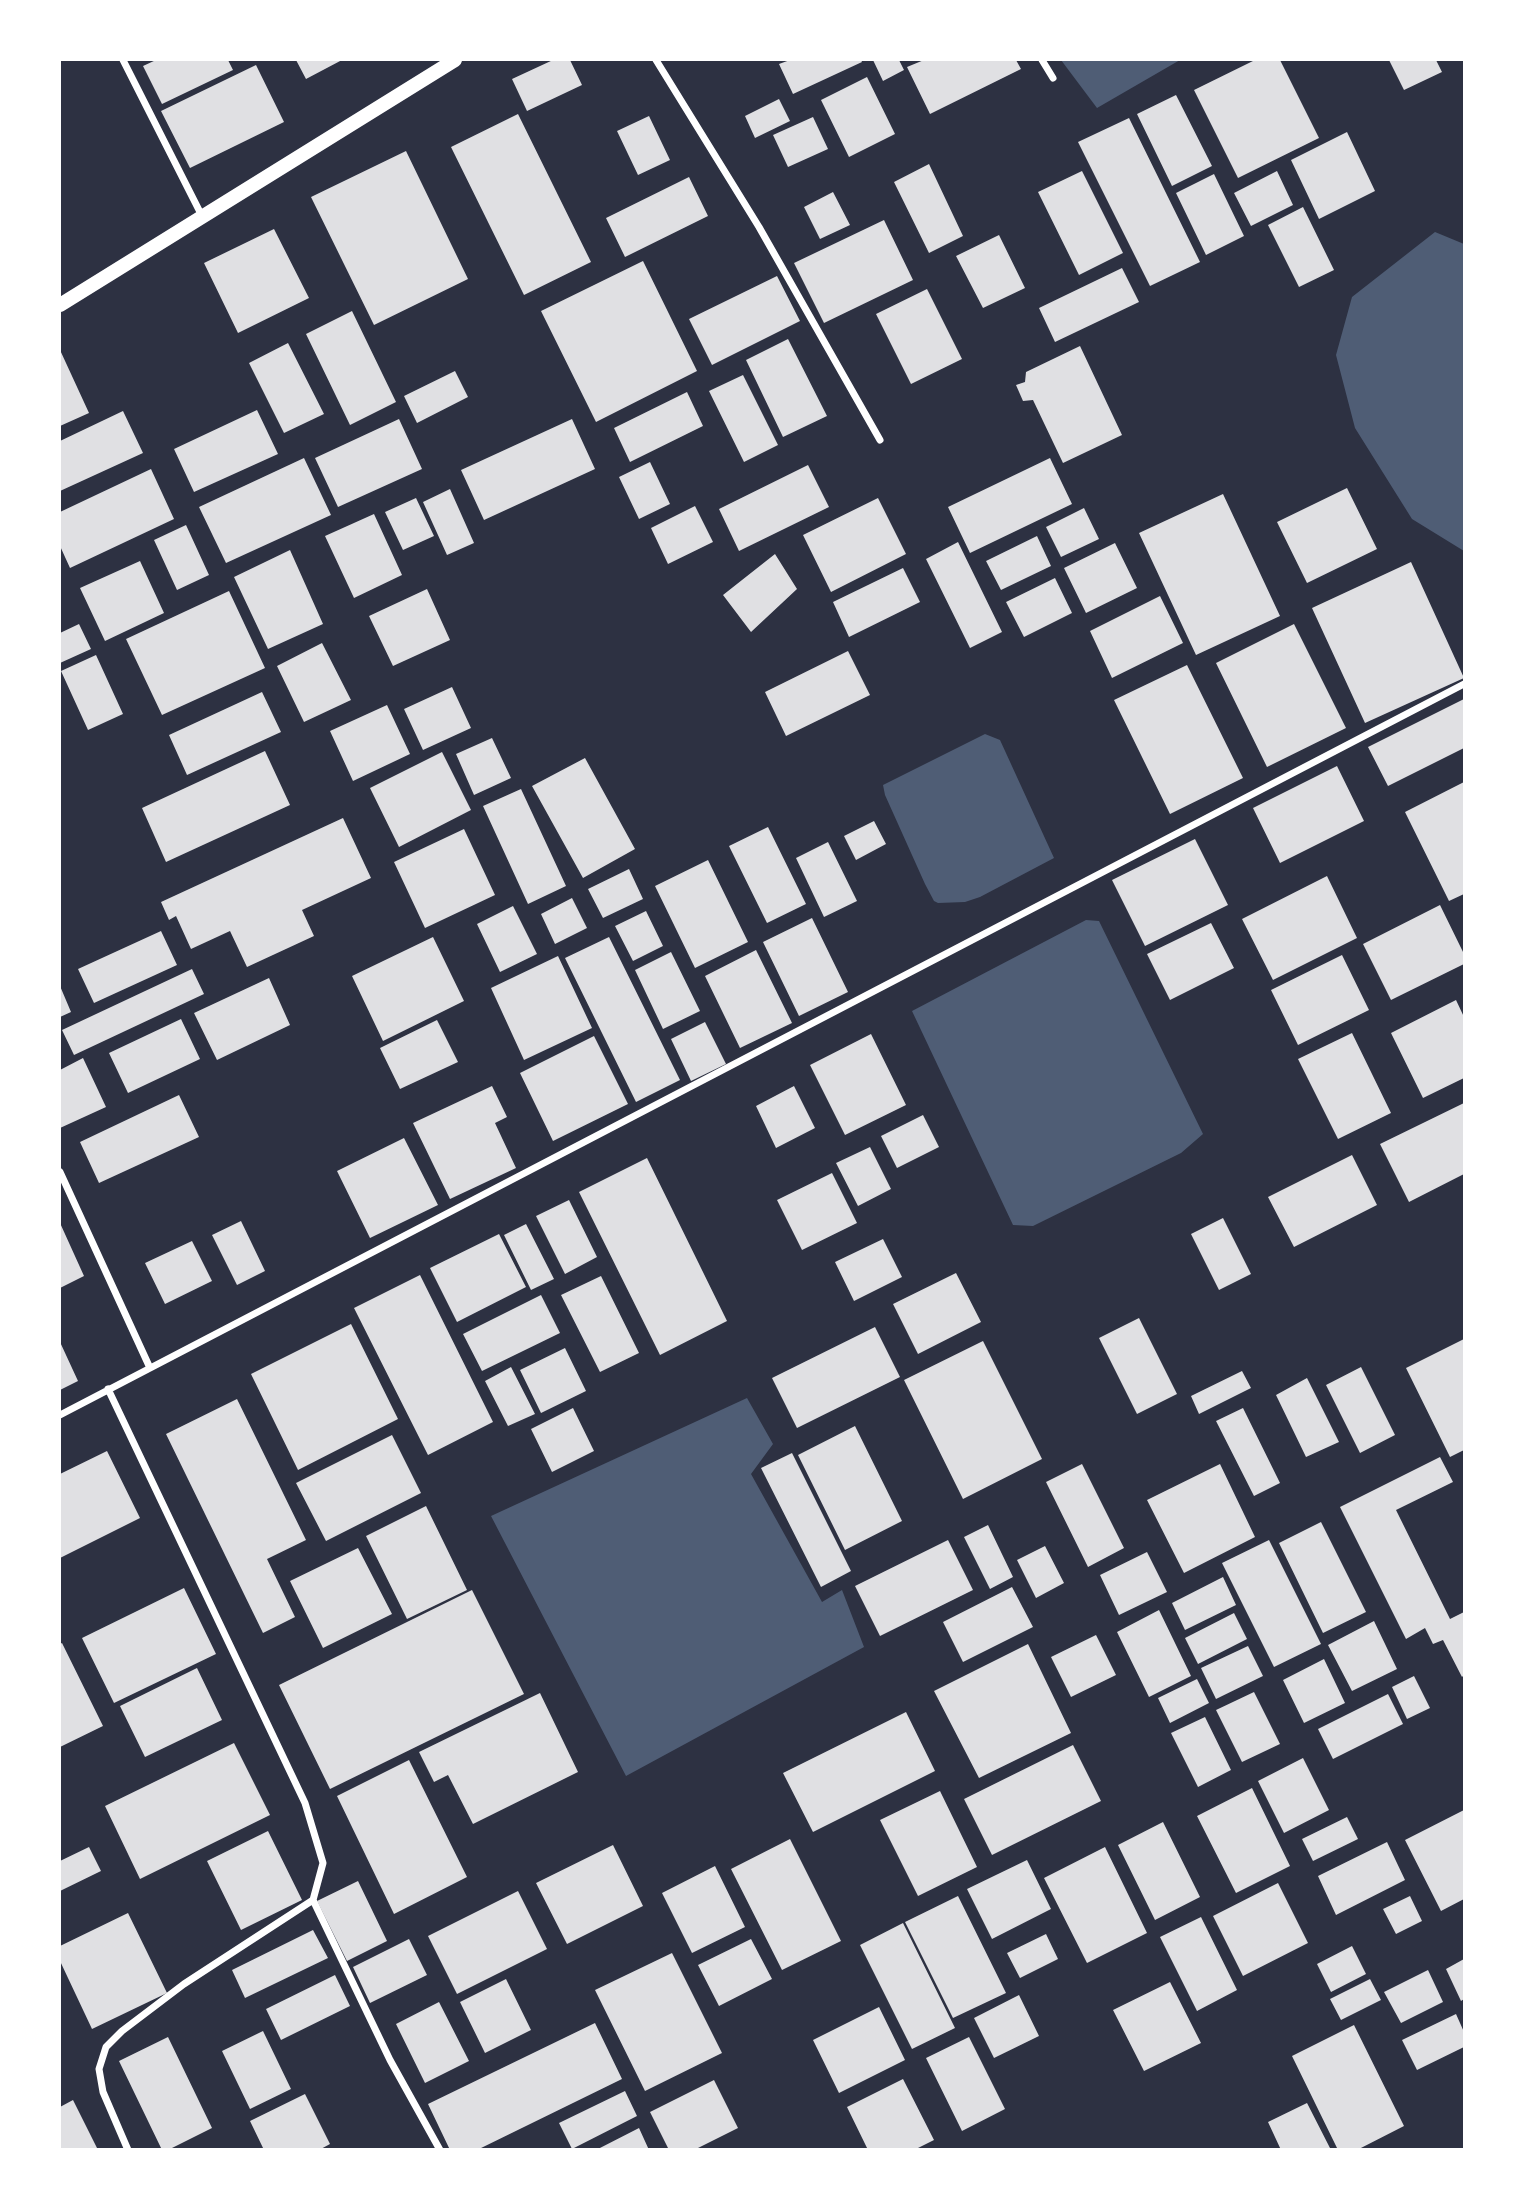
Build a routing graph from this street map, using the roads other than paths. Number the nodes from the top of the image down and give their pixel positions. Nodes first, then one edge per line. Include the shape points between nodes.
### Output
1 (123, 60) edge
2 (455, 60) edge
3 (656, 60) edge
4 (1042, 60) edge
5 (1053, 78) dead end
6 (203, 218) junction
7 (60, 305) edge
8 (880, 440) dead end
9 (1465, 684) edge
10 (60, 1172) edge
11 (150, 1368) junction
12 (108, 1389) junction
13 (60, 1415) edge
14 (313, 1900) junction
15 (128, 2150) edge
16 (440, 2150) edge

1 - 6 street
2 - 6 main road
3 - 8 street via 759,227
4 - 5 street
6 - 7 main road
9 - 11 street
10 - 11 street
11 - 12 street
12 - 13 street
12 - 14 street via 305,1803 323,1863
14 - 15 street via 184,1984 106,2046 99,2069 103,2092
14 - 16 street via 390,2060

